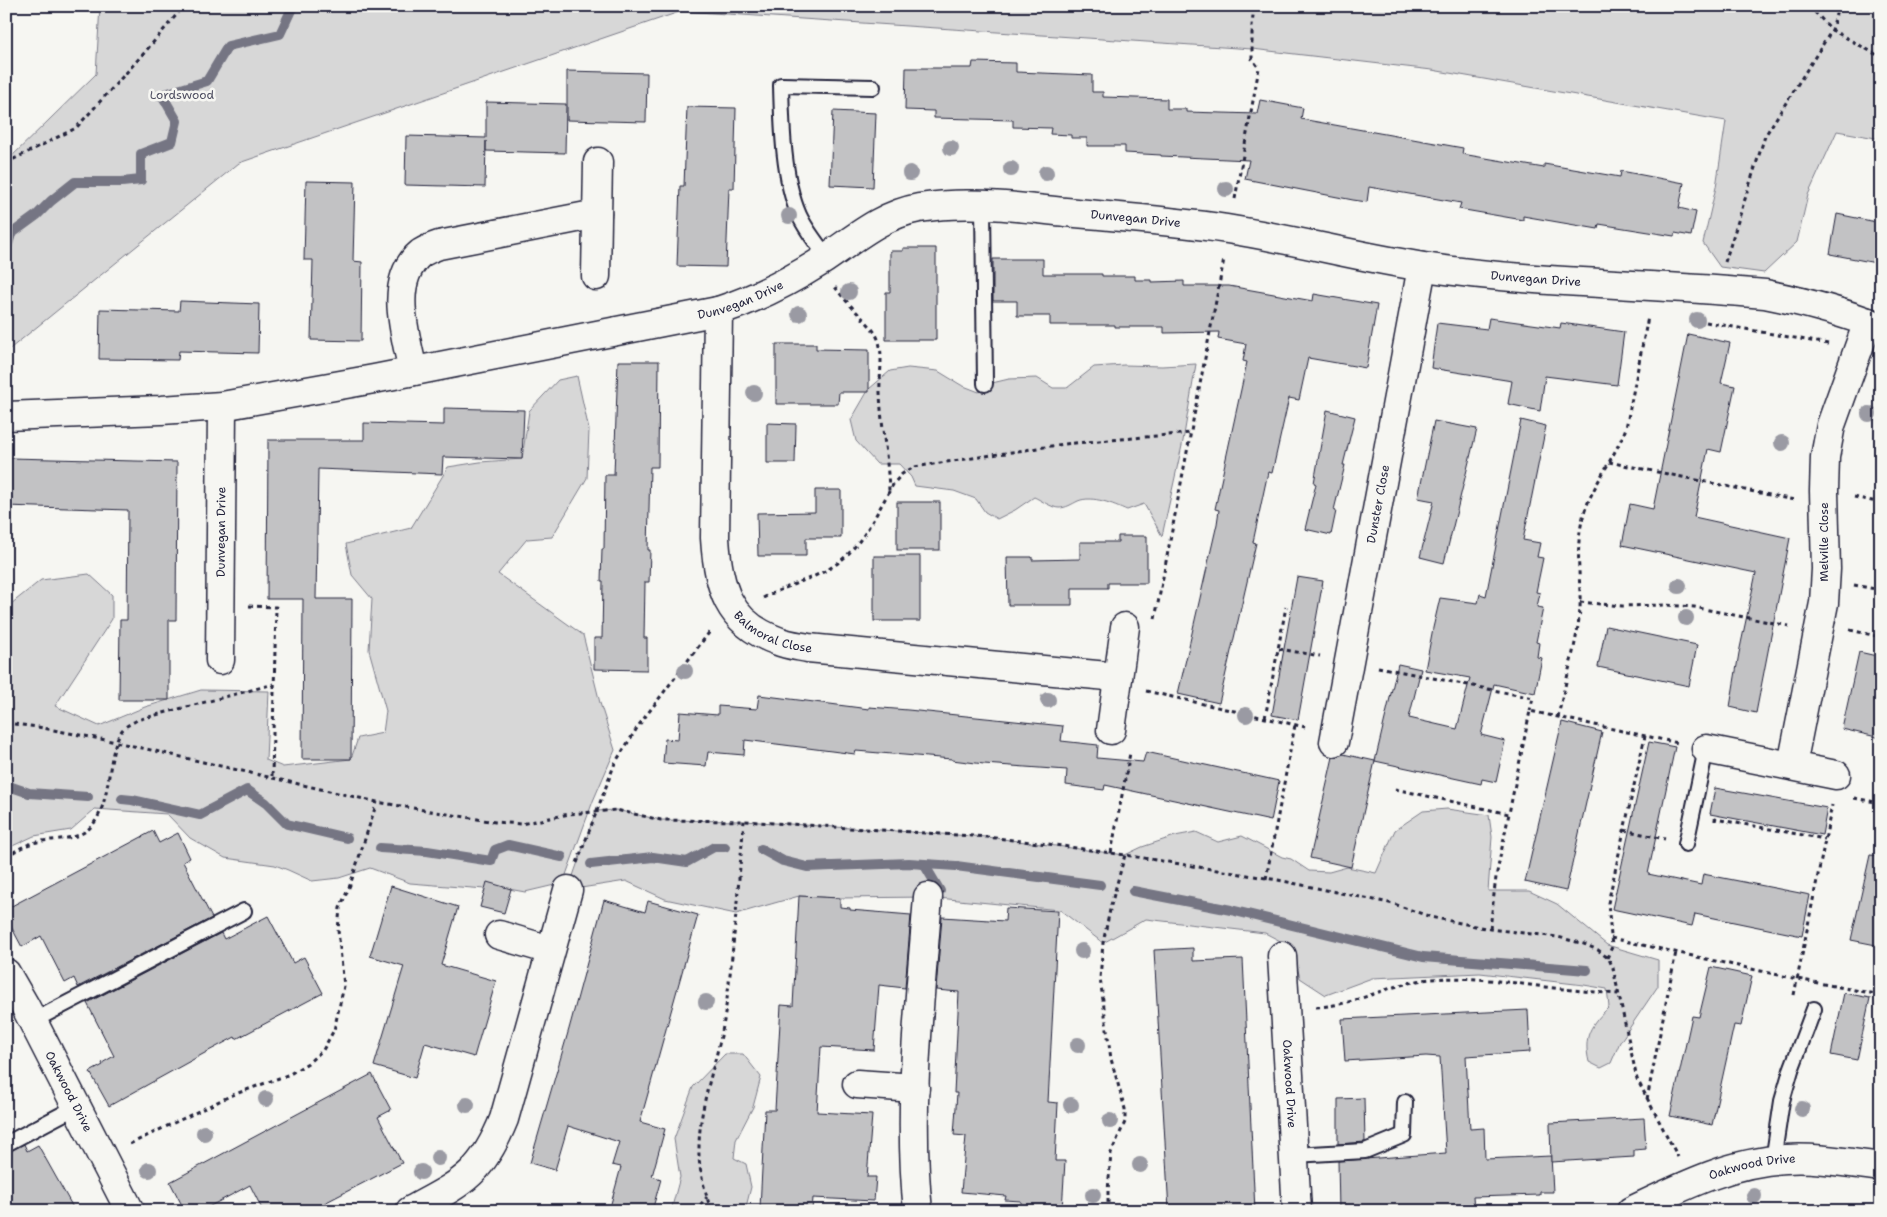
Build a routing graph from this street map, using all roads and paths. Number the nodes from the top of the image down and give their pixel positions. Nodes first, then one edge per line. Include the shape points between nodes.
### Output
1 (184, 6) edge
2 (1254, 6) edge
3 (1809, 6) edge
4 (1838, 6) edge
5 (1832, 30) junction
6 (1881, 57) edge
7 (873, 87) dead end
8 (598, 162) dead end
9 (6, 163) edge
10 (983, 205) junction
11 (596, 214) junction
12 (1229, 229) junction
13 (822, 260) junction
14 (1422, 267) junction
15 (596, 276) dead end
16 (1654, 287) junction
17 (1717, 290) junction
18 (718, 311) junction
19 (1704, 321) dead end
20 (1874, 324) edge
21 (1858, 349) junction
22 (413, 371) junction
23 (985, 384) dead end
24 (222, 406) junction
25 (6, 416) edge
26 (1191, 432) junction
27 (1609, 462) junction
28 (889, 492) junction
29 (1825, 506) junction
30 (1580, 602) junction
31 (221, 606) junction
32 (1286, 607) dead end
33 (736, 613) junction
34 (1154, 624) dead end
35 (1125, 627) dead end
36 (1818, 632) junction
37 (1278, 649) junction
38 (220, 660) dead end
39 (1349, 661) junction
40 (1118, 677) junction
41 (274, 684) junction
42 (1141, 690) dead end
43 (1530, 711) junction
44 (1558, 717) junction
45 (1265, 718) junction
46 (6, 724) edge
47 (1295, 725) junction
48 (1111, 730) dead end
49 (1645, 736) junction
50 (1334, 738) joint
51 (116, 742) junction
52 (1131, 748) dead end
53 (1706, 749) junction
54 (1792, 765) junction
55 (1836, 775) joint
56 (272, 776) junction
57 (1395, 789) dead end
58 (377, 802) junction
59 (596, 811) junction
60 (1509, 814) junction
61 (744, 821) junction
62 (1624, 830) junction
63 (1825, 839) junction
64 (1686, 844) junction
65 (1111, 853) junction
66 (1125, 855) junction
67 (6, 857) edge
68 (1266, 878) junction
69 (568, 890) joint
70 (928, 897) dead end
71 (244, 911) dead end
72 (1490, 929) junction
73 (499, 934) dead end
74 (1611, 938) junction
75 (550, 950) junction
76 (1676, 952) junction
77 (1282, 956) dead end
78 (1607, 958) junction
79 (6, 973) edge
80 (1797, 980) junction
81 (1618, 994) junction
82 (1881, 995) edge
83 (1793, 999) dead end
84 (1285, 1008) junction
85 (1814, 1009) dead end
86 (33, 1021) junction
87 (857, 1084) dead end
88 (915, 1088) junction
89 (1647, 1100) junction
90 (1405, 1102) dead end
91 (76, 1107) junction
92 (6, 1144) edge
93 (1294, 1155) junction
94 (103, 1158) junction
95 (1773, 1161) junction
96 (1881, 1167) edge
97 (1692, 1182) junction
98 (707, 1197) junction
99 (130, 1211) edge
100 (410, 1211) edge
101 (695, 1211) edge
102 (711, 1211) edge
103 (918, 1211) edge
104 (1108, 1211) edge
105 (1297, 1211) edge
106 (1632, 1211) edge

1 - 9 path via 76,128
2 - 12 path via 1252,59 1259,68
3 - 5 path
4 - 5 path
5 - 6 path
5 - 17 path via 1765,136
7 - 13 lane via 781,85 791,196
8 - 11 street
10 - 12 street, Dunvegan Drive
10 - 13 street, Dunvegan Drive via 941,205 892,216 868,228
10 - 23 lane
11 - 15 street
11 - 22 street via 439,245 422,252 406,275 402,295
12 - 14 street, Dunvegan Drive
12 - 26 path
13 - 18 street, Dunvegan Drive via 749,301
13 - 28 path via 852,308 878,338
14 - 16 street, Dunvegan Drive via 1487,276
14 - 39 street, Dunster Close
16 - 17 street, Dunvegan Drive
16 - 27 path via 1626,428
17 - 20 street, Dunvegan Drive via 1806,302
18 - 22 street, Dunvegan Drive
18 - 33 street, Balmoral Close via 715,538 720,582
19 - 21 path
20 - 21 street, Melville Close
21 - 29 street, Melville Close via 1831,425 1825,457
22 - 24 street, Dunvegan Drive
24 - 25 street, Dunvegan Drive
24 - 31 street, Dunvegan Drive
26 - 28 path via 1064,444 929,463 902,474
26 - 34 path
27 - 29 path
27 - 30 path via 1582,519 1578,542
28 - 33 path via 854,549 840,562
29 - 36 street, Melville Close via 1826,569
30 - 36 path via 1694,607
30 - 44 path
31 - 38 street, Dunvegan Drive
31 - 41 path via 276,607
32 - 37 path
33 - 40 street, Balmoral Close via 756,632 779,642 808,648
33 - 59 path via 709,632 639,725 615,763
35 - 40 street
36 - 54 street, Melville Close
37 - 39 path
37 - 45 path
39 - 43 path via 1533,698
39 - 50 street, Dunster Close
40 - 48 street
41 - 51 path via 137,720 124,728
41 - 56 path
42 - 45 path
43 - 44 path
43 - 60 path
44 - 49 path
45 - 47 path
46 - 51 path
47 - 50 path
47 - 68 path
49 - 53 path
49 - 62 path
51 - 56 path
51 - 67 path via 106,797 93,825 81,834 34,843
52 - 65 path
53 - 54 street
53 - 64 lane
54 - 55 street
55 - 63 path
56 - 58 path
57 - 60 path
58 - 59 path via 513,823
58 - 94 path via 340,908 338,930 344,986 334,1030 323,1050 290,1074 222,1099
59 - 61 path via 616,810 661,820
59 - 69 path
60 - 72 path
61 - 65 path via 987,837
61 - 98 path via 730,976 699,1148
62 - 64 path
62 - 74 path via 1608,903
63 - 64 path via 1715,819 1711,837 1698,846
63 - 80 path
65 - 66 path
66 - 68 path
66 - 104 path via 1103,943 1100,978 1111,1059 1125,1109 1125,1122 1111,1153
68 - 72 path via 1394,904 1431,917
69 - 75 street
70 - 88 street
71 - 86 lane
72 - 78 path via 1558,937 1598,950
73 - 75 street
74 - 76 path
74 - 78 path via 1612,947
75 - 100 street via 504,1120 494,1142 479,1166 462,1182
76 - 80 path
76 - 89 path
77 - 84 street, Oakwood Drive
78 - 81 path via 1613,968
79 - 86 street, Oakwood Drive
80 - 82 path
80 - 83 path
81 - 84 path via 1501,981 1431,980 1406,983 1339,1005
81 - 89 path via 1637,1079
84 - 93 street, Oakwood Drive
85 - 95 lane via 1782,1101
86 - 91 street, Oakwood Drive
87 - 88 street
88 - 103 street
89 - 97 path
90 - 93 lane via 1404,1135 1365,1151
91 - 92 lane
91 - 94 street, Oakwood Drive
93 - 105 street, Oakwood Drive
94 - 99 street, Oakwood Drive
95 - 96 street, Oakwood Drive via 1813,1159
95 - 97 street, Oakwood Drive via 1732,1168
97 - 106 street, Oakwood Drive
98 - 101 path
98 - 102 path

